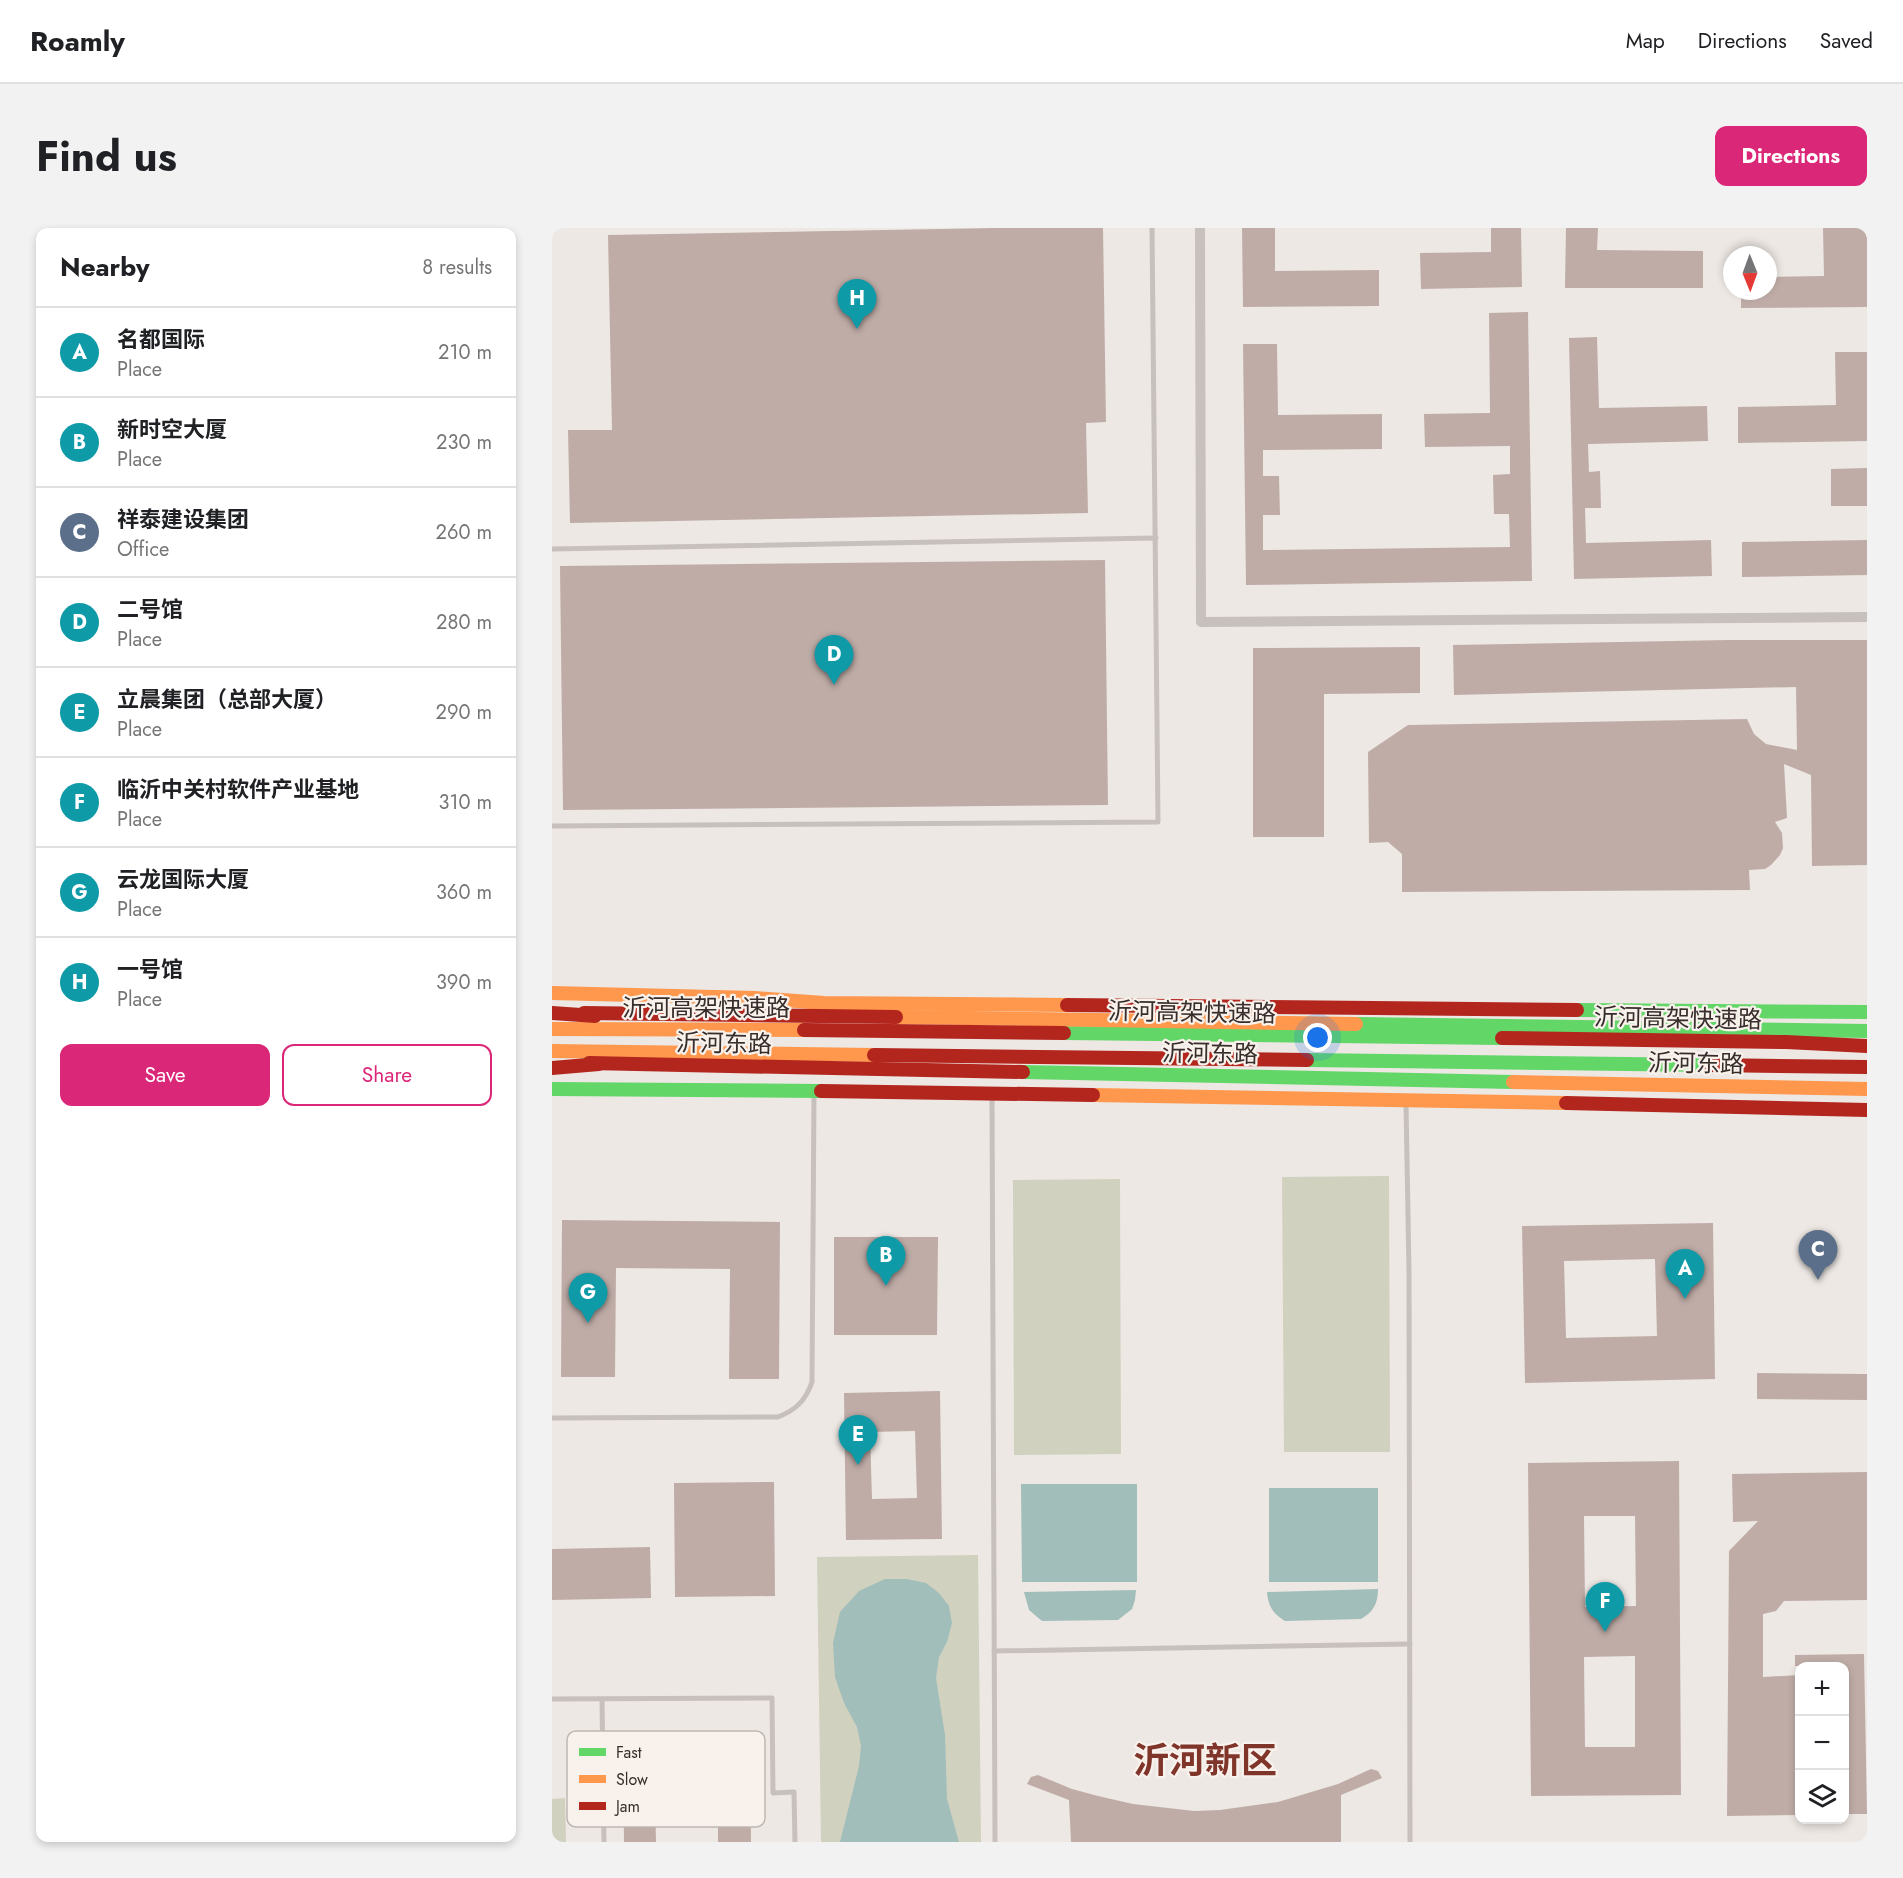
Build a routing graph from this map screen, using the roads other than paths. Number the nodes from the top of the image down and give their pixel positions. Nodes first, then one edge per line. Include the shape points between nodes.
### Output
1 (1152, 228) edge
2 (1200, 228) edge
3 (1156, 538) junction
4 (552, 549) edge
5 (1867, 617) edge
6 (552, 826) edge
7 (552, 993) edge
8 (864, 1003) junction
9 (1867, 1012) edge
10 (552, 1013) edge
11 (903, 1017) junction
12 (552, 1029) edge
13 (739, 1029) junction
14 (1867, 1031) edge
15 (1867, 1046) edge
16 (552, 1051) edge
17 (736, 1053) junction
18 (552, 1062) edge
19 (1867, 1067) edge
20 (552, 1068) edge
21 (552, 1089) edge
22 (1867, 1089) edge
23 (814, 1092) junction
24 (992, 1092) junction
25 (1406, 1099) junction
26 (1867, 1110) edge
27 (552, 1418) edge
28 (1410, 1644) junction
29 (994, 1651) junction
30 (552, 1699) edge
31 (602, 1699) junction
32 (602, 1731) edge
33 (604, 1827) edge
34 (604, 1842) edge
35 (795, 1842) edge
36 (995, 1842) edge
37 (1410, 1842) edge

1 - 3 lane
2 - 5 street via 1201,622
3 - 4 lane
3 - 6 lane via 1158,822
7 - 8 main road
8 - 9 main road
8 - 11 main road
10 - 11 main road, 沂河东路
10 - 13 main road
11 - 14 main road, 沂河东路
12 - 13 main road, 沂河高架快速路
13 - 15 main road, 沂河高架快速路
16 - 17 main road, 沂河高架快速路
17 - 19 main road, 沂河高架快速路
17 - 20 main road
18 - 22 main road, 沂河东路
21 - 23 main road
23 - 24 main road
23 - 27 lane via 812,1382 801,1403 778,1417
24 - 25 main road
24 - 29 lane
25 - 26 main road
25 - 28 lane
28 - 29 lane
28 - 37 lane
29 - 36 lane
30 - 31 lane
31 - 32 lane
31 - 35 lane via 772,1698 773,1793 794,1792
33 - 34 lane

